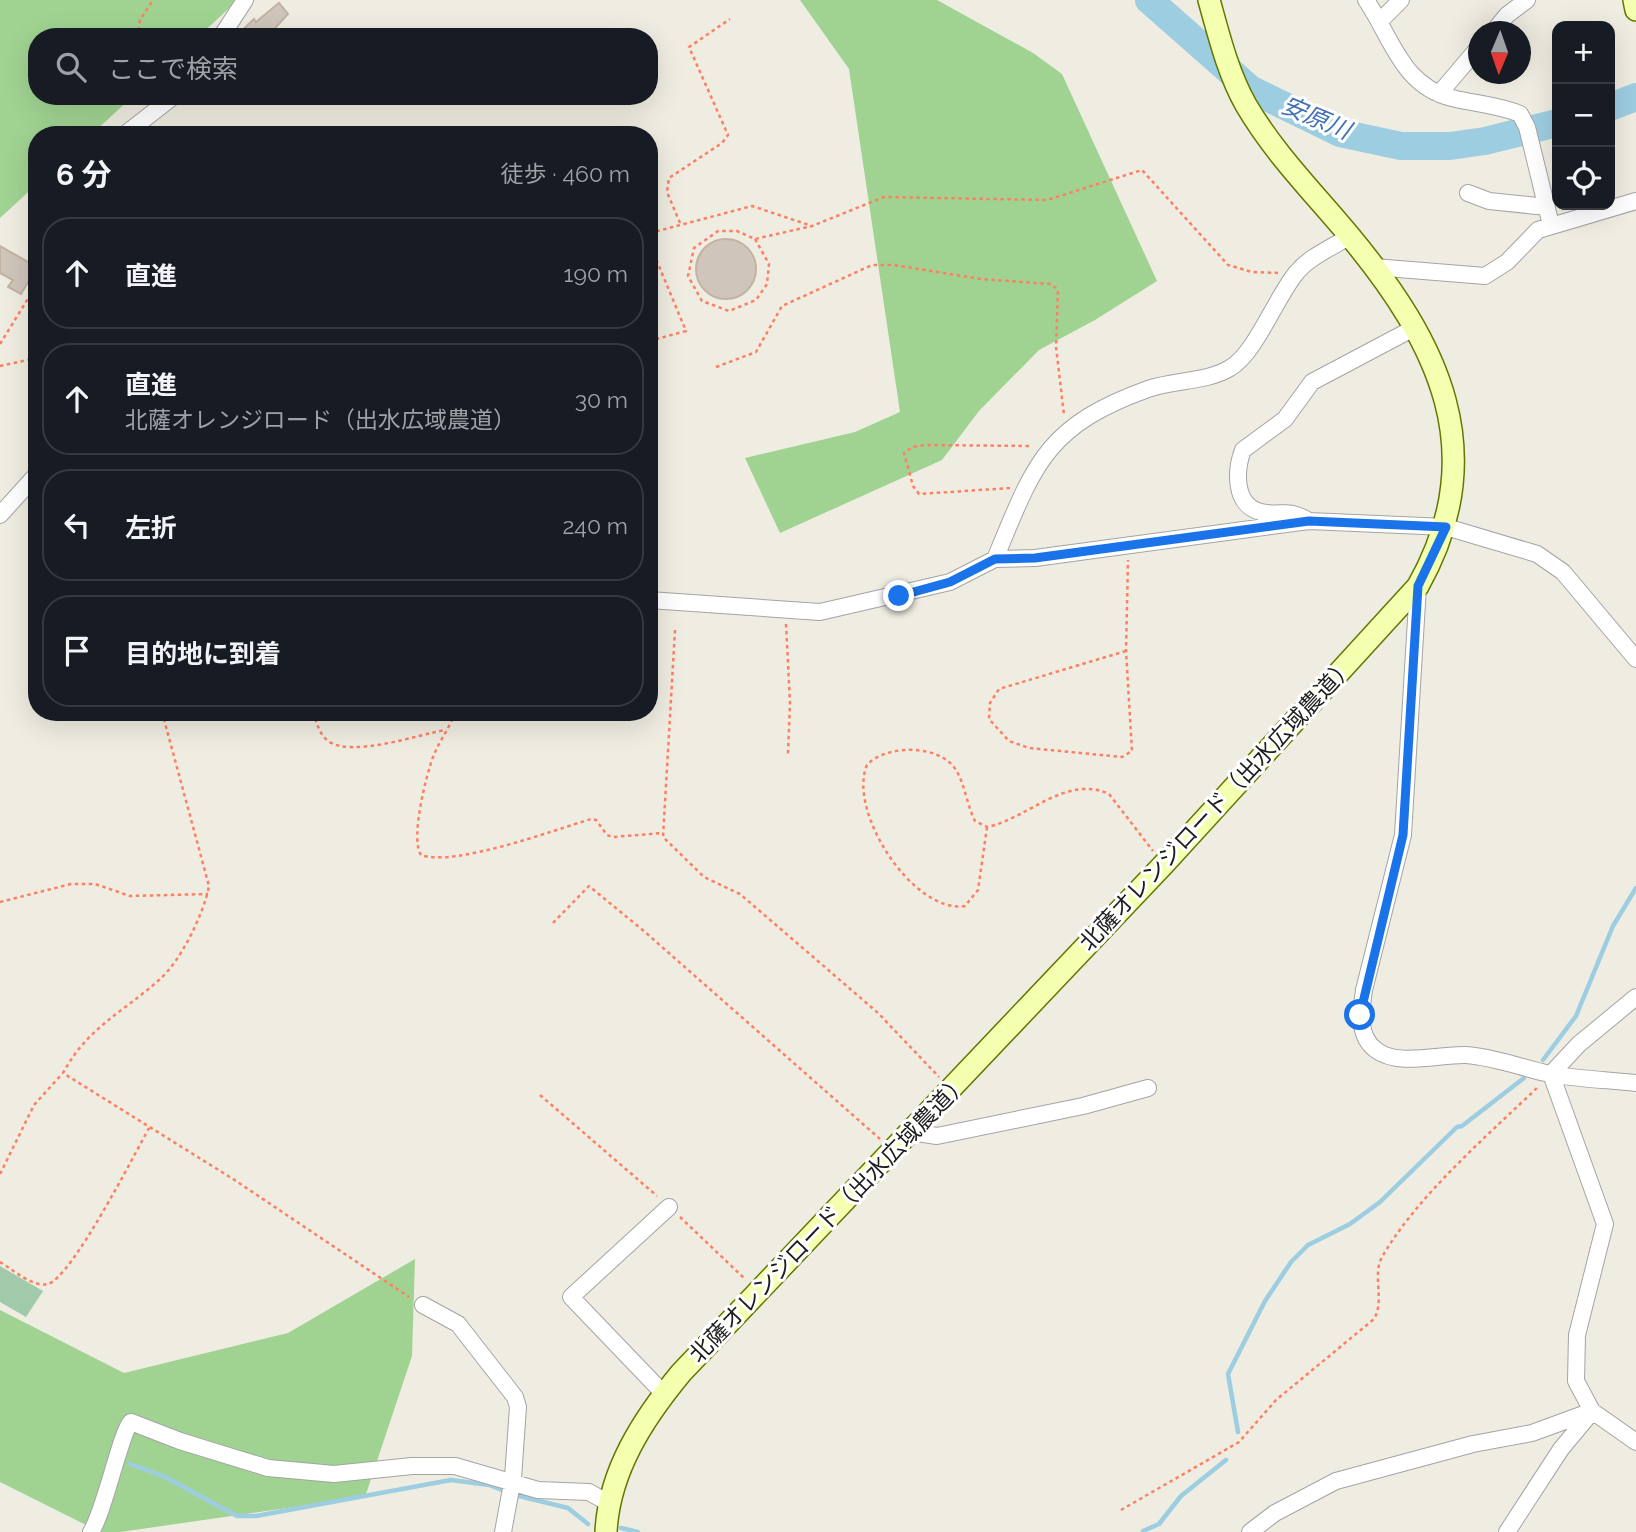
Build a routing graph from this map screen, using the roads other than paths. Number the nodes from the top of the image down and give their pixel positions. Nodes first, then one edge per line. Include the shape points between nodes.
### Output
1 (245, 0) edge
2 (1209, 0) edge
3 (1366, 0) edge
4 (1401, 0) edge
5 (1527, 0) edge
6 (1634, 0) edge
7 (1636, 10) edge
8 (1502, 21) edge
9 (1379, 22) junction
10 (227, 28) edge
11 (1468, 61) edge
12 (1439, 94) junction
13 (162, 105) edge
14 (136, 126) edge
15 (1468, 193) dead end
16 (1636, 201) edge
17 (1547, 207) junction
18 (1551, 225) junction
19 (1350, 236) junction
20 (1374, 267) junction
21 (1414, 328) junction
22 (28, 484) edge
23 (0, 515) edge
24 (1309, 521) junction
25 (1446, 527) junction
26 (995, 559) junction
27 (1418, 586) junction
28 (658, 601) edge
29 (1636, 659) edge
30 (1636, 997) edge
31 (1551, 1074) junction
32 (1636, 1083) edge
33 (1148, 1088) dead end
34 (911, 1132) junction
35 (669, 1207) road end
36 (423, 1306) road end
37 (664, 1394) junction
38 (1592, 1411) junction
39 (1636, 1442) edge
40 (510, 1490) junction
41 (610, 1504) junction
42 (91, 1532) edge
43 (503, 1532) edge
44 (606, 1532) edge
45 (1250, 1532) edge
46 (1507, 1532) edge

1 - 10 street
2 - 19 street, 北薩オレンジロード（出水広域農道） via 1246,105 1277,152
3 - 9 street
4 - 9 street
5 - 8 street
6 - 7 street
9 - 12 street via 1407,71
11 - 12 street
12 - 17 street via 1520,114
13 - 14 street
15 - 17 street via 1489,201
16 - 18 street
17 - 18 street
18 - 20 street via 1538,230 1507,262 1485,276
19 - 20 street, 北薩オレンジロード（出水広域農道）
19 - 26 street via 1295,273 1231,368 1147,389 1085,417 1056,440 1023,488
20 - 21 street, 北薩オレンジロード（出水広域農道）
21 - 24 street via 1312,382 1284,419 1243,450 1238,477 1246,503 1262,512 1294,512
21 - 25 street, 北薩オレンジロード（出水広域農道） via 1437,372 1451,417 1454,477
22 - 23 street
24 - 25 street
24 - 26 street via 1035,558
25 - 27 street, 北薩オレンジロード（出水広域農道）
25 - 29 street via 1537,554 1563,572
26 - 28 street via 950,582 820,612
27 - 31 street via 1403,835 1364,990 1362,1027 1368,1042 1388,1056 1466,1055
27 - 34 street, 北薩オレンジロード（出水広域農道）
30 - 31 street
31 - 32 street
31 - 38 street via 1605,1224 1577,1335 1576,1381
33 - 34 street via 937,1136
34 - 37 street, 北薩オレンジロード（出水広域農道）
35 - 37 street via 571,1297
36 - 40 street via 458,1324 515,1397 518,1408
37 - 41 street, 北薩オレンジロード（出水広域農道） via 628,1450
38 - 39 street
38 - 45 street via 1532,1433 1336,1481 1275,1513
38 - 46 street via 1561,1449
40 - 41 street via 589,1492
40 - 42 street via 455,1466 334,1474 268,1468 131,1422
40 - 43 street
41 - 44 street, 北薩オレンジロード（出水広域農道）

